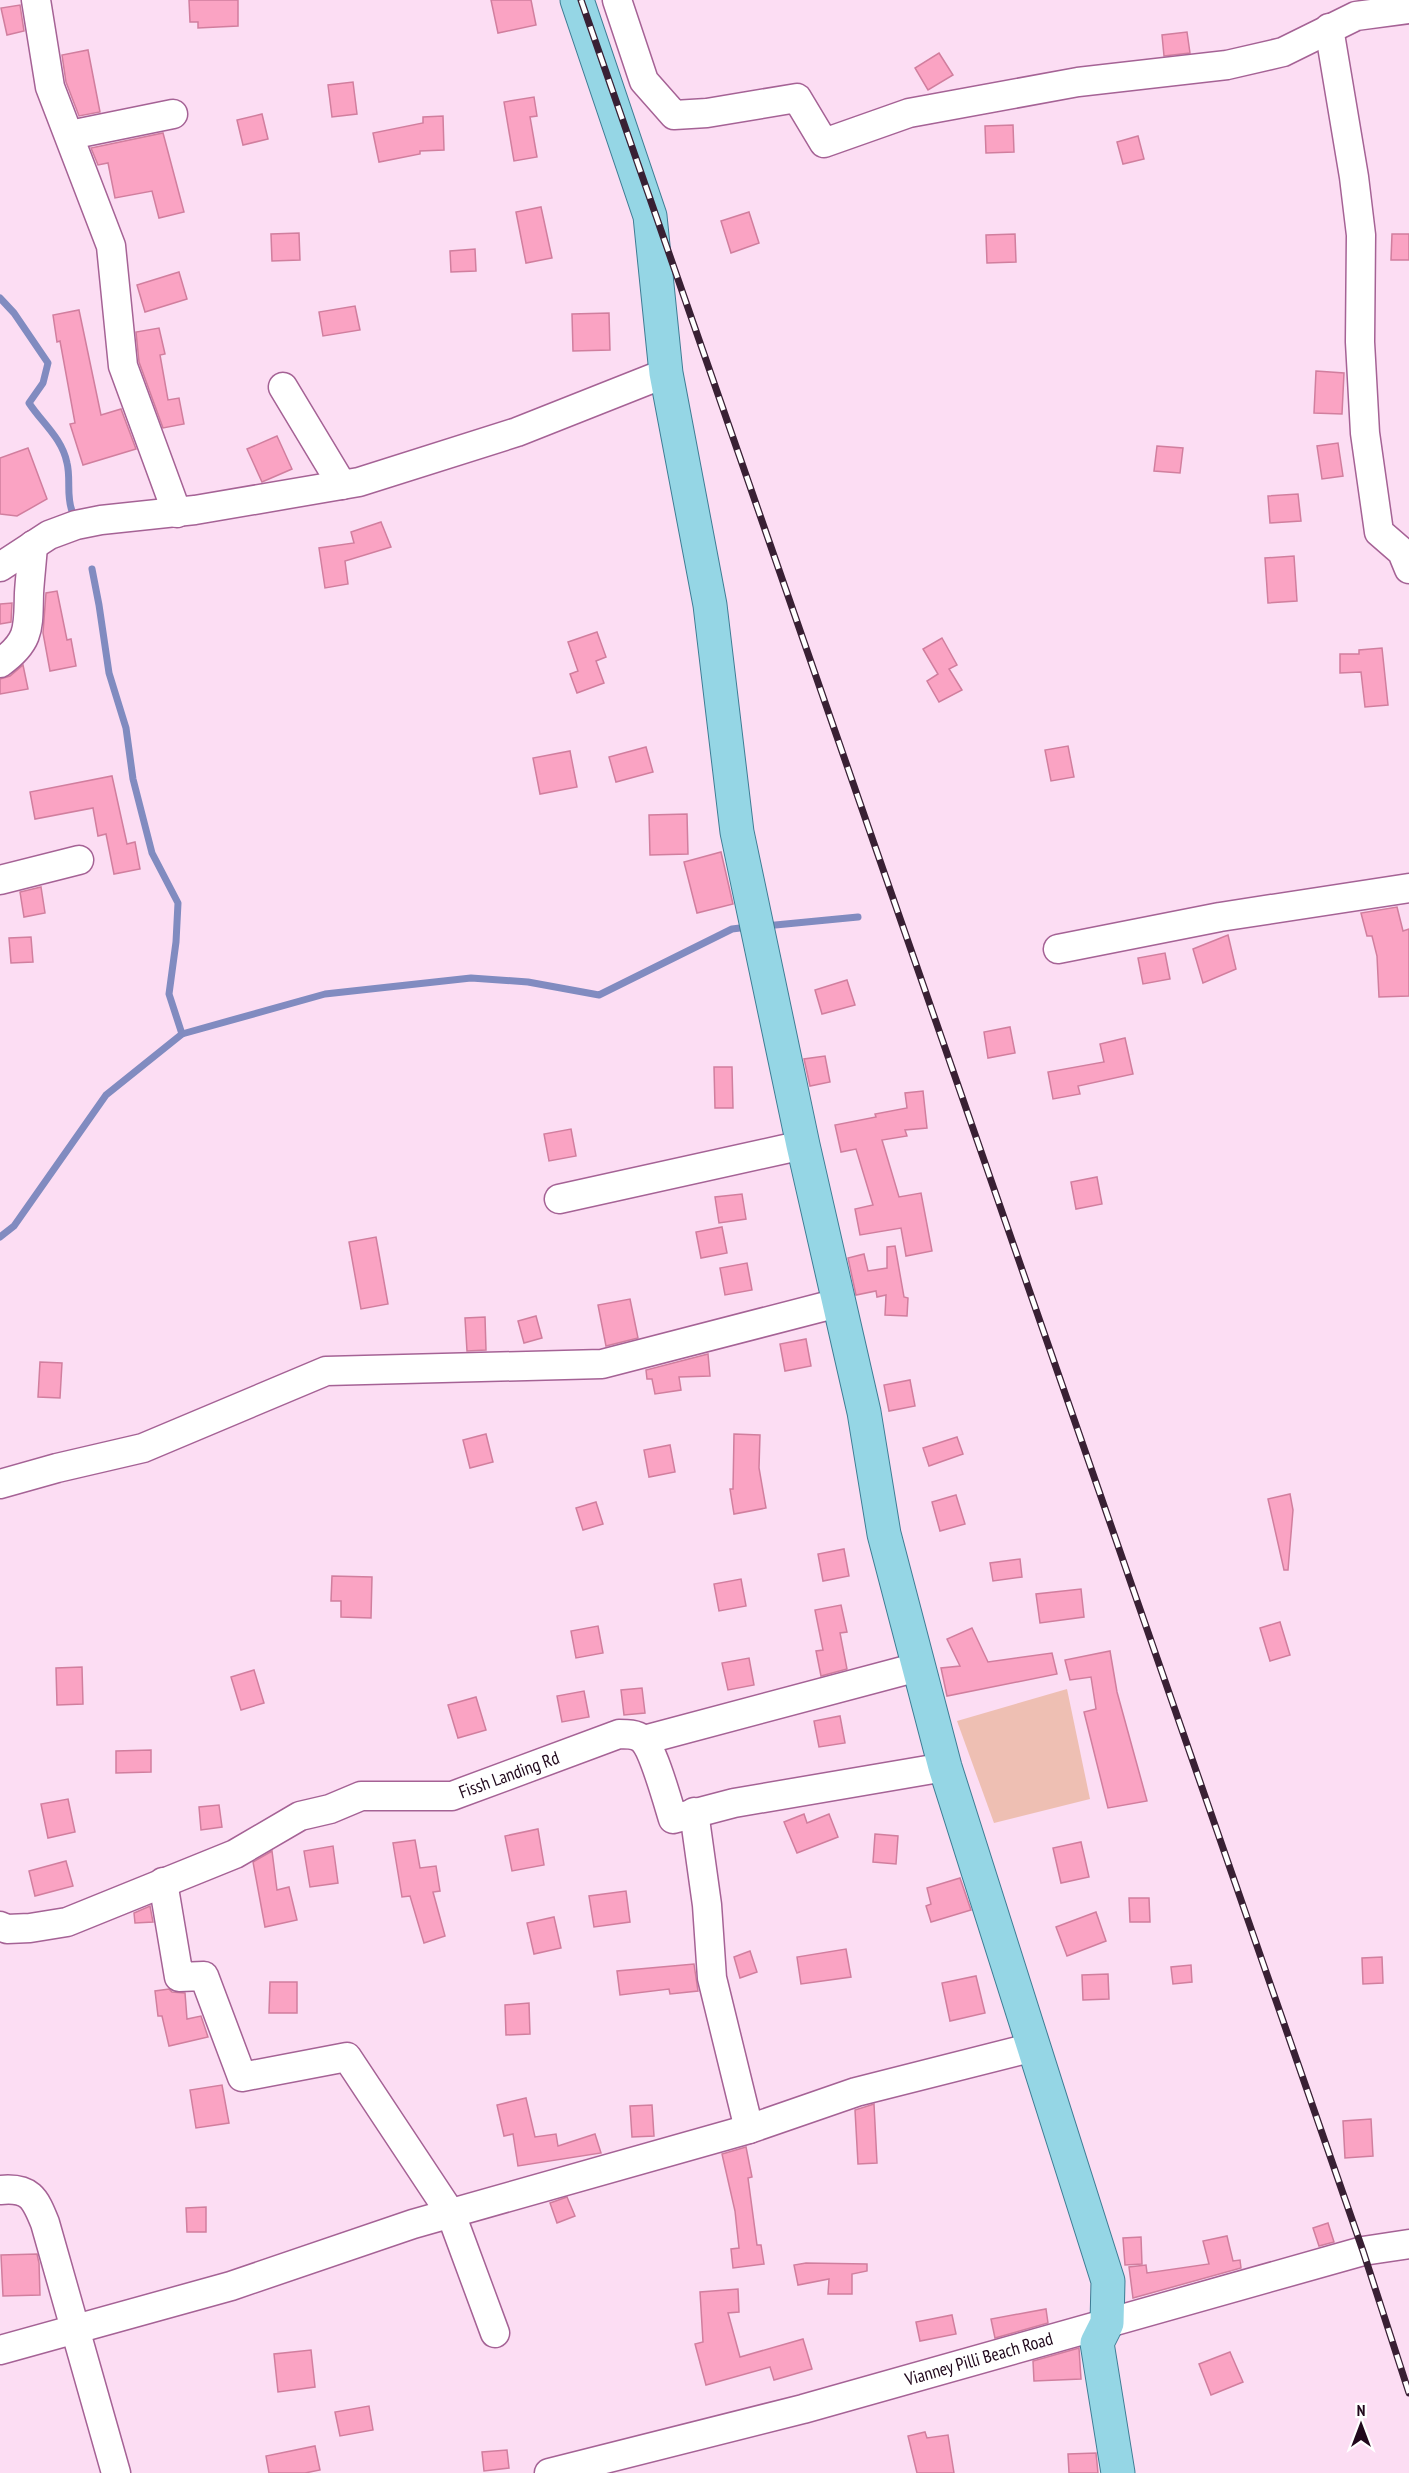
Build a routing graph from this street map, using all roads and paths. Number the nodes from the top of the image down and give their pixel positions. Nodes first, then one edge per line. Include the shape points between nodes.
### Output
1 (36, 0) edge
2 (577, 0) edge
3 (617, 0) edge
4 (1409, 9) edge
5 (1329, 28) junction
6 (173, 114) dead end
7 (70, 135) junction
8 (666, 373) junction
9 (283, 387) dead end
10 (342, 485) junction
11 (177, 513) junction
12 (33, 545) junction
13 (0, 567) edge
14 (1409, 569) edge
15 (0, 663) edge
16 (79, 860) dead end
17 (0, 880) edge
18 (1409, 888) edge
19 (1058, 949) dead end
20 (803, 1145) junction
21 (559, 1199) dead end
22 (838, 1304) junction
23 (0, 1484) edge
24 (918, 1667) junction
25 (644, 1740) junction
26 (945, 1767) junction
27 (694, 1812) junction
28 (162, 1882) junction
29 (0, 1926) edge
30 (1034, 2047) junction
31 (749, 2129) junction
32 (0, 2190) edge
33 (451, 2214) junction
34 (1409, 2244) edge
35 (1107, 2323) junction
36 (75, 2329) junction
37 (495, 2333) dead end
38 (0, 2350) edge
39 (116, 2473) edge
40 (549, 2473) edge
41 (1118, 2473) edge

1 - 7 street via 50,87
2 - 8 main road via 650,216
3 - 5 street via 644,81 674,115 797,98 824,143 909,113 1078,82 1227,65 1283,52
4 - 5 street via 1356,16
5 - 14 street via 1361,235 1360,342 1365,433 1378,532 1402,552
6 - 7 street
7 - 11 street via 111,246 123,366
8 - 10 street via 516,432
8 - 20 main road via 710,605 737,832
9 - 10 street
10 - 11 street
11 - 12 street via 76,525
12 - 13 street
12 - 15 street via 29,625 17,651
16 - 17 street
18 - 19 street via 1220,917
20 - 21 street
20 - 22 main road
22 - 23 street via 602,1364 326,1371 143,1448
22 - 24 main road via 864,1412 884,1534
24 - 25 street
24 - 26 main road
25 - 27 street via 673,1819
25 - 28 street, Fissh Landing Rd via 627,1734 612,1736 452,1796 361,1796 300,1816 235,1854
26 - 27 street
26 - 30 main road
27 - 31 street via 712,1978
28 - 29 street, Fissh Landing Rd via 67,1922 30,1928
28 - 33 street via 179,1977 204,1976 242,2077 347,2057
30 - 31 street via 856,2092
30 - 35 main road via 1108,2281
31 - 33 street
32 - 36 street via 26,2193 36,2201
33 - 36 street via 231,2286
33 - 37 street
34 - 35 street, Vianney Pilli Beach Road via 1363,2251
35 - 40 street, Vianney Pilli Beach Road via 803,2409
35 - 41 main road via 1097,2343
36 - 38 street
36 - 39 street

